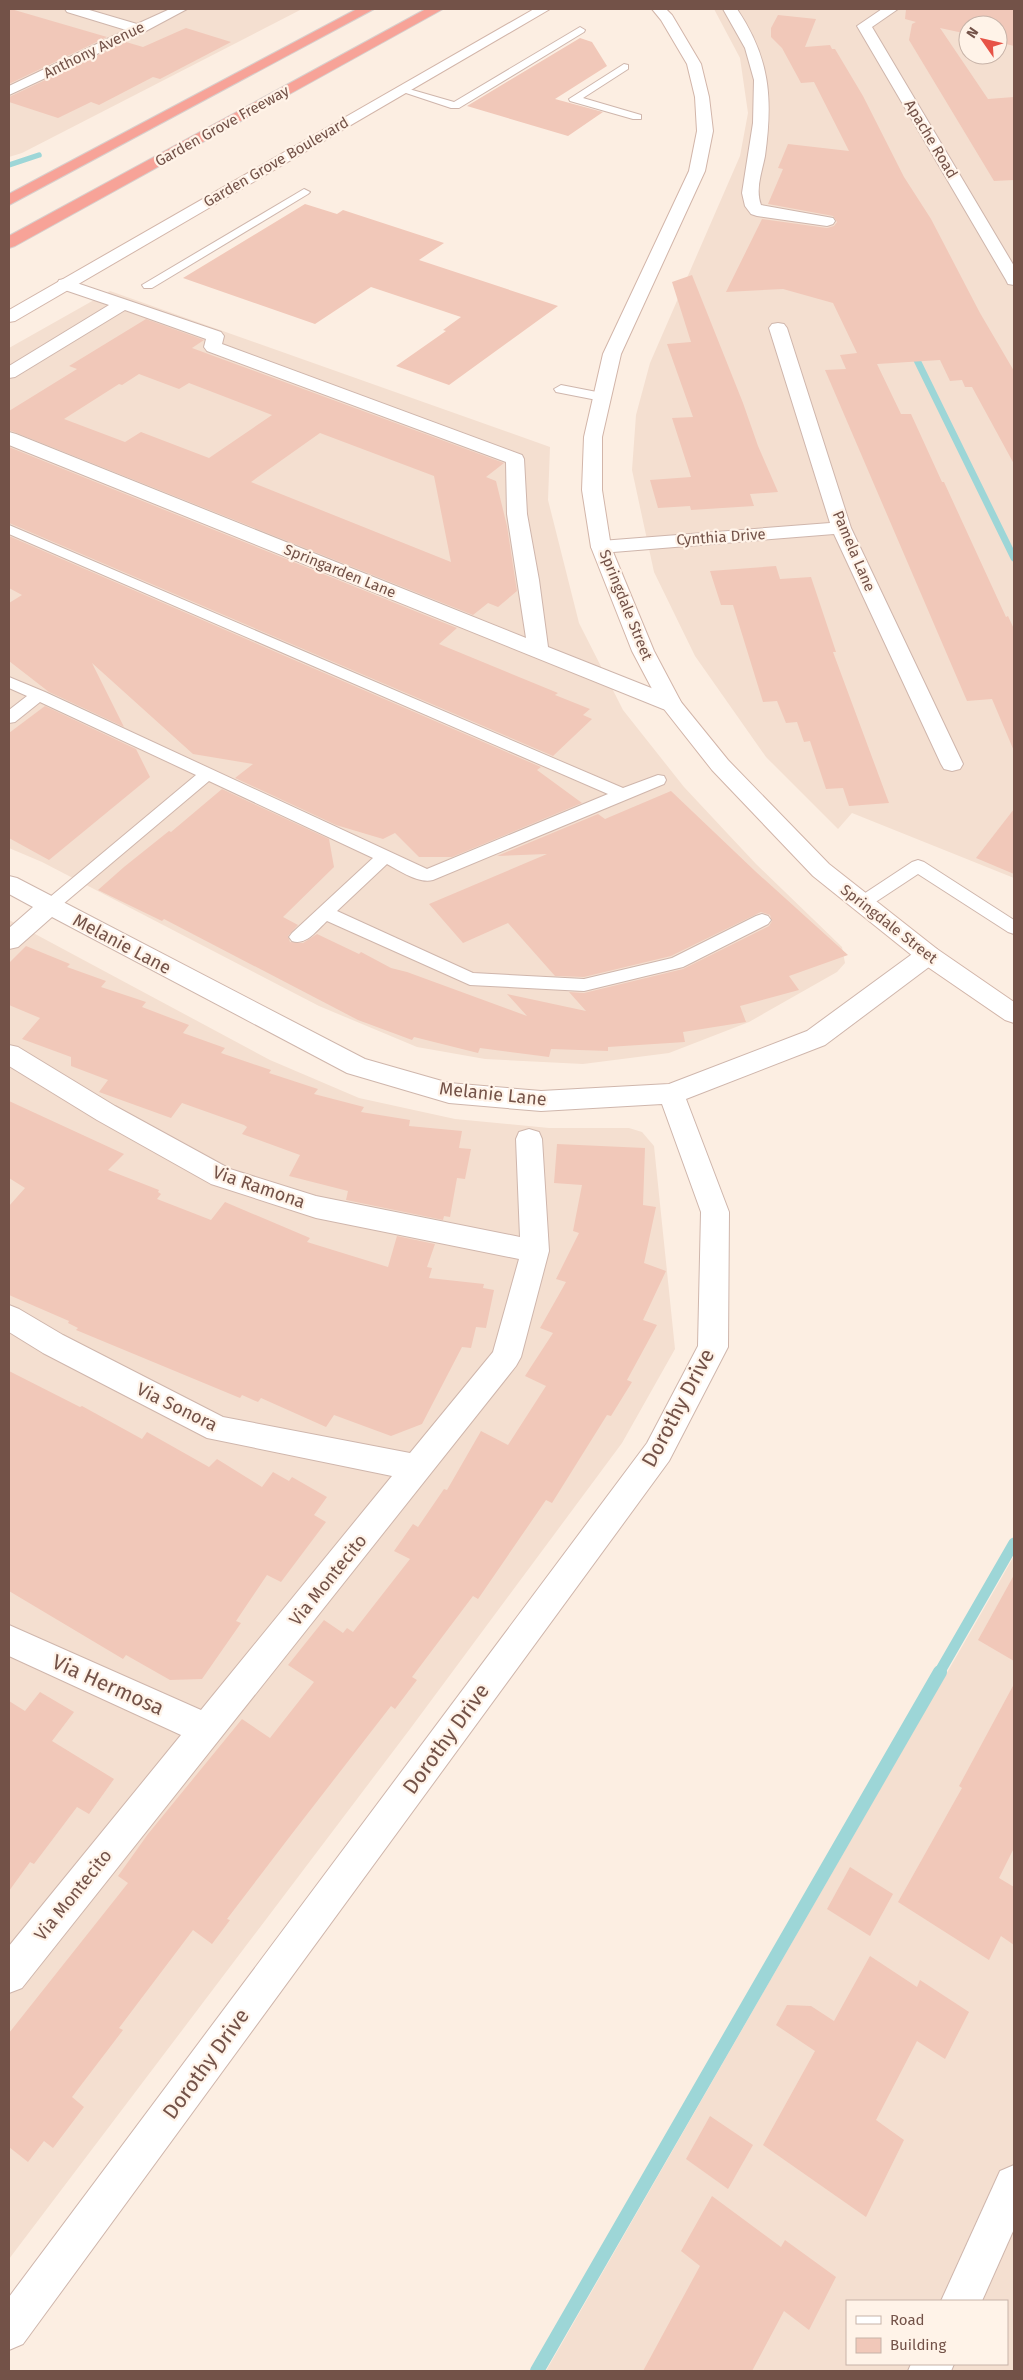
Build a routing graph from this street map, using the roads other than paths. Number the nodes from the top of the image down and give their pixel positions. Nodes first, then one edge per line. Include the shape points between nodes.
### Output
1 (72, 9) edge
2 (180, 9) edge
3 (367, 9) edge
4 (436, 9) edge
5 (543, 9) edge
6 (659, 9) edge
7 (730, 9) edge
8 (891, 9) edge
9 (139, 28) junction
10 (580, 30) dead end
11 (624, 67) dead end
12 (402, 90) junction
13 (9, 91) edge
14 (455, 106) junction
15 (442, 113) dead end
16 (637, 117) dead end
17 (304, 192) dead end
18 (9, 200) edge
19 (827, 221) dead end
20 (9, 243) edge
21 (1014, 280) edge
22 (65, 284) junction
23 (148, 285) dead end
24 (123, 304) junction
25 (9, 317) edge
26 (778, 328) dead end
27 (9, 373) edge
28 (561, 389) dead end
29 (602, 397) junction
30 (9, 438) edge
31 (9, 528) edge
32 (841, 528) junction
33 (601, 547) junction
34 (538, 650) junction
35 (9, 682) edge
36 (39, 696) junction
37 (671, 704) junction
38 (9, 718) edge
39 (952, 764) dead end
40 (207, 774) junction
41 (658, 780) dead end
42 (624, 795) junction
43 (385, 857) junction
44 (9, 884) edge
45 (862, 903) junction
46 (50, 906) junction
47 (326, 913) junction
48 (762, 920) dead end
49 (1014, 928) edge
50 (298, 937) dead end
51 (9, 941) edge
52 (928, 956) junction
53 (1014, 1014) edge
54 (9, 1054) edge
55 (671, 1094) junction
56 (529, 1139) dead end
57 (535, 1250) junction
58 (9, 1316) edge
59 (418, 1468) junction
60 (9, 1640) edge
61 (206, 1729) junction
62 (9, 1974) edge
63 (1014, 2186) edge
64 (961, 2300) edge
65 (9, 2330) edge

1 - 9 street
2 - 9 street, Anthony Avenue
3 - 18 highway, Garden Grove Freeway
4 - 20 highway, Garden Grove Freeway
5 - 12 street, Garden Grove Boulevard
6 - 29 street, Springdale Street via 694,64 702,97 705,131 697,170 612,354
7 - 19 street via 754,56 762,90 757,156 750,195 752,206 757,211
8 - 21 street, Apache Road via 864,26
9 - 13 street, Anthony Avenue
10 - 14 lane
11 - 16 lane via 574,99
12 - 14 lane
12 - 22 street, Garden Grove Boulevard
14 - 15 lane
17 - 23 lane
22 - 24 street
22 - 25 street, Garden Grove Boulevard
24 - 27 street
24 - 34 street via 215,336 213,347 515,459 517,514 530,580
26 - 32 street, Pamela Lane
28 - 29 lane
29 - 33 street, Springdale Street via 593,437 592,490
30 - 34 street, Springarden Lane
31 - 42 lane
32 - 33 street, Cynthia Drive
32 - 39 street, Pamela Lane
33 - 37 street, Springdale Street via 643,651
34 - 37 street, Springarden Lane
35 - 36 lane
36 - 38 lane
36 - 40 lane
37 - 45 street, Springdale Street via 720,765 821,870
40 - 43 lane
40 - 46 lane
41 - 42 lane
42 - 43 lane via 427,876
43 - 47 lane
44 - 46 street, Melanie Lane
45 - 49 lane via 918,866
45 - 52 street, Springdale Street
46 - 51 street
46 - 55 street, Melanie Lane via 356,1066 449,1093 540,1101
47 - 48 lane via 470,980 584,985 677,963
47 - 50 lane
52 - 53 street, Springdale Street
52 - 55 street, Melanie Lane via 816,1038
54 - 57 street, Via Ramona via 221,1177 316,1206
55 - 65 street, Dorothy Drive via 715,1212 714,1347 658,1452
56 - 57 street, Via Montecito
57 - 59 street, Via Montecito via 506,1357
58 - 59 street, Via Sonora via 53,1344 218,1429
59 - 61 street, Via Montecito
60 - 61 street, Via Hermosa
61 - 62 street, Via Montecito
63 - 64 street

